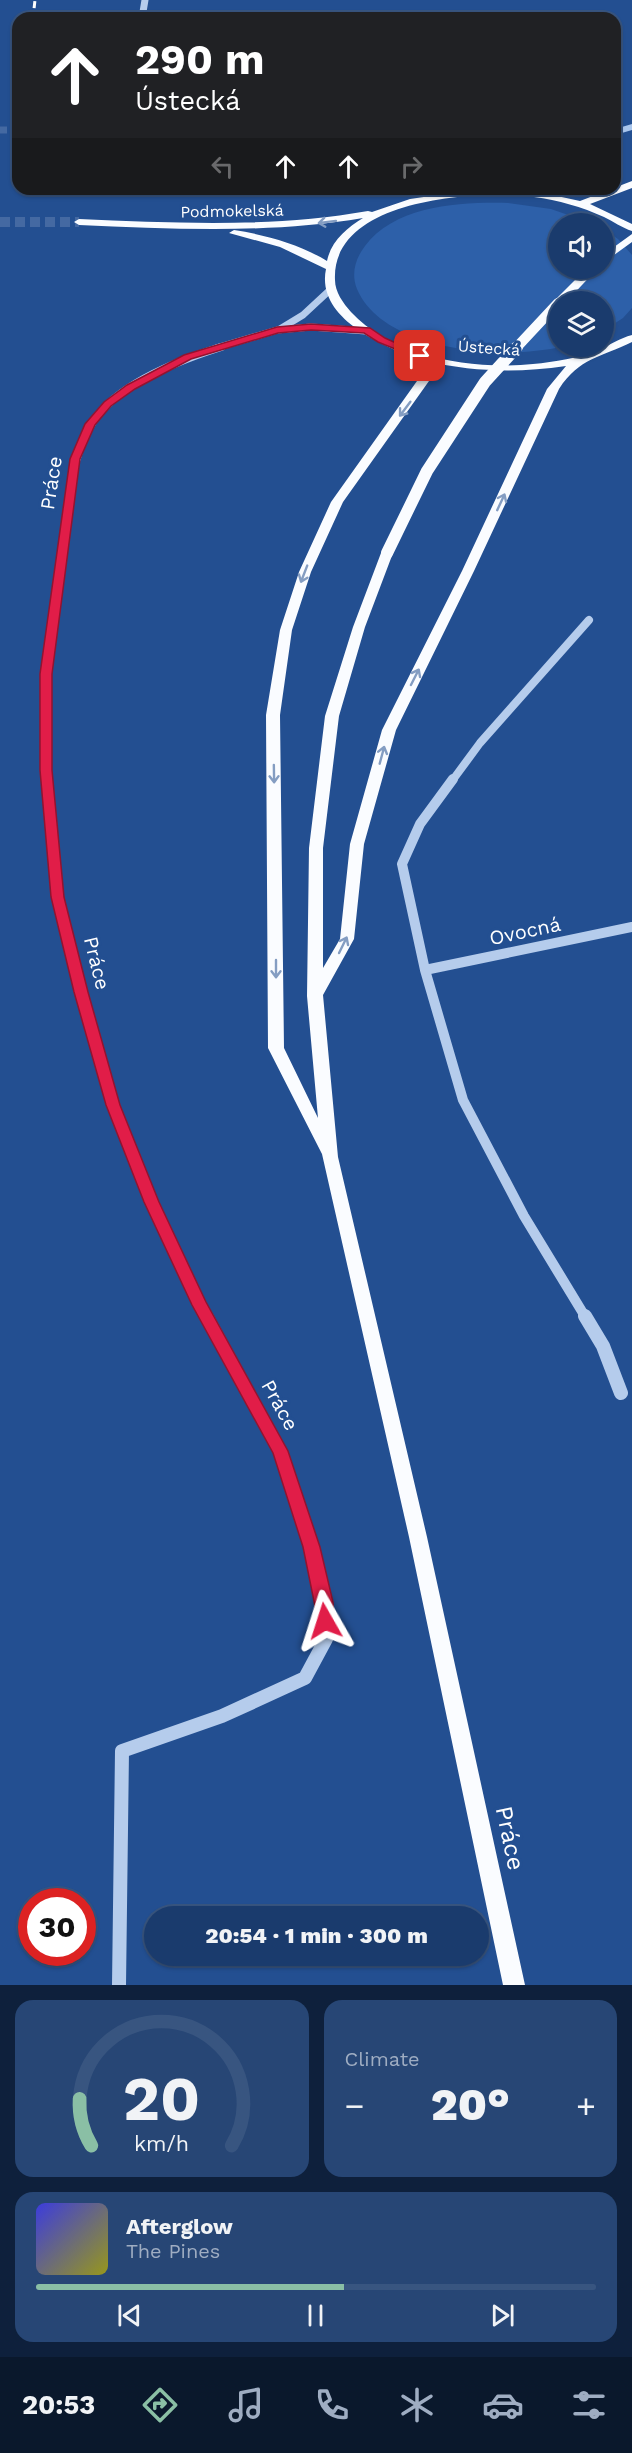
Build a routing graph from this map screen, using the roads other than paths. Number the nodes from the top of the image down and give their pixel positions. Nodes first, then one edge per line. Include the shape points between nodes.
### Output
1 (440, 195) edge
2 (539, 195) edge
3 (604, 195) edge
4 (581, 204) junction
5 (384, 211) junction
6 (79, 222) tunnel mouth
7 (183, 227) junction
8 (632, 228) edge
9 (632, 237) edge
10 (614, 251) edge
11 (330, 267) junction
12 (582, 279) edge
13 (331, 289) junction
14 (570, 291) edge
15 (548, 314) edge
16 (277, 330) junction
17 (366, 331) junction
18 (632, 338) edge
19 (420, 356) junction
20 (580, 359) junction
21 (589, 620) dead end
22 (632, 927) edge
23 (424, 970) junction
24 (315, 996) junction
25 (330, 1157) junction
26 (621, 1393) dead end
27 (119, 1985) edge
28 (514, 1985) edge

1 - 5 main road
2 - 4 main road
3 - 4 main road
4 - 8 main road
5 -> 7 main road, Podmokelská via 327,223
5 - 11 main road via 345,237
6 - 7 main road, Podmokelská
7 - 11 main road via 282,243 309,253
9 - 10 main road
11 - 13 main road
12 - 14 main road, Práce
13 - 16 street, Práce via 303,315
13 - 17 main road, Ústecká via 344,311
15 - 24 main road, Práce, bridge via 485,382 427,471 387,553 359,627 332,716 316,848
16 - 17 street, Práce via 311,327
16 - 27 street, Práce via 188,357 157,372 108,404 90,424 75,459 46,674 46,770 58,897 113,1105 200,1305 280,1451 324,1602 326,1639 305,1678 222,1716 122,1751
17 - 19 main road, Ústecká
18 - 20 main road, Ústecká
19 - 20 main road, Ústecká via 500,368
19 -> 25 main road via 423,381 337,502 305,572 286,630 273,715 276,1048
24 -> 20 main road via 347,939 357,844 389,730 553,389
21 - 23 street via 480,743 420,824 402,864
22 - 23 street, Ovocná
23 - 26 street via 464,1100 524,1216 603,1347
24 - 25 main road, Práce
25 - 28 main road, Práce via 418,1537

